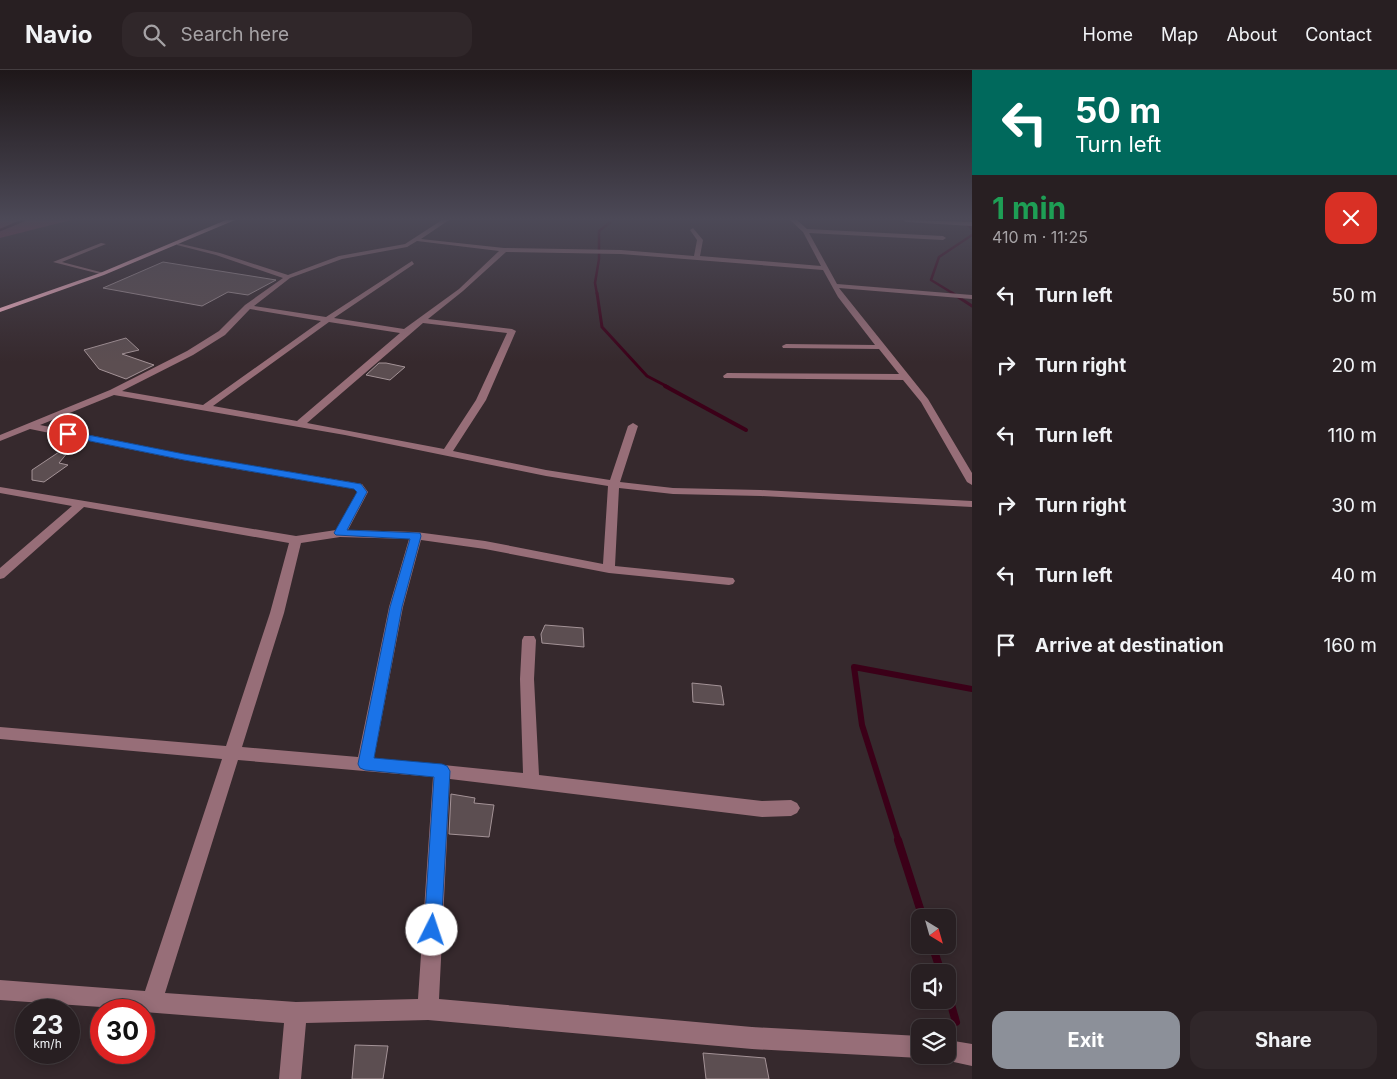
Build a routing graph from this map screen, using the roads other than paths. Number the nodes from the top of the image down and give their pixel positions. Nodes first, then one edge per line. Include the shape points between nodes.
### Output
1 (75, 267) edge
2 (120, 267) edge
3 (256, 267) edge
4 (316, 267) edge
5 (406, 267) edge
6 (486, 267) edge
7 (811, 267) edge
8 (823, 268) joint
9 (102, 274) junction
10 (288, 278) junction
11 (835, 286) junction
12 (972, 297) edge
13 (248, 307) junction
14 (0, 310) edge
15 (330, 318) junction
16 (420, 320) junction
17 (406, 332) junction
18 (786, 346) dead end
19 (883, 348) junction
20 (727, 376) dead end
21 (904, 377) junction
22 (113, 392) junction
23 (205, 408) junction
24 (299, 424) junction
25 (29, 426) junction
26 (633, 426) dead end
27 (0, 438) edge
28 (447, 452) junction
29 (972, 482) edge
30 (614, 484) junction
31 (0, 490) edge
32 (82, 503) junction
33 (972, 504) edge
34 (340, 533) junction
35 (416, 536) junction
36 (296, 540) junction
37 (609, 569) junction
38 (0, 575) edge
39 (729, 581) dead end
40 (529, 640) dead end
41 (0, 733) edge
42 (233, 752) junction
43 (365, 764) junction
44 (442, 771) junction
45 (531, 780) junction
46 (791, 808) dead end
47 (0, 990) edge
48 (114, 999) edge
49 (153, 999) edge
50 (155, 1002) edge
51 (428, 1009) junction
52 (296, 1013) junction
53 (911, 1047) edge
54 (956, 1053) edge
55 (972, 1056) edge
56 (290, 1079) edge

1 - 9 street
2 - 9 main road
3 - 10 street
4 - 10 street
5 - 15 street
6 - 16 street
7 - 8 street
8 - 11 street
9 - 14 main road
10 - 13 street
11 - 12 street
11 - 19 street
13 - 15 street
13 - 22 street via 222,332 190,353
15 - 17 street
15 - 23 street
16 - 17 street
16 - 28 street via 512,331 481,400
17 - 24 street
18 - 19 street
19 - 21 street
20 - 21 street
21 - 29 street via 925,402
22 - 23 street
22 - 25 street
23 - 24 street
24 - 28 street
25 - 27 street
25 - 34 street via 184,457 358,486 362,492
26 - 30 street
28 - 30 street
30 - 33 street via 673,491
30 - 37 street
31 - 32 street
32 - 36 street
32 - 38 street
34 - 35 street
34 - 36 street
35 - 37 street via 485,545
35 - 43 street via 396,607
36 - 42 street via 277,613
37 - 39 street
40 - 45 street via 527,680
41 - 42 street
42 - 43 street
42 - 49 street
43 - 44 street
44 - 45 street
44 - 51 street
45 - 46 street via 762,809
47 - 48 street
50 - 52 street
51 - 52 street
51 - 53 street via 752,1038
52 - 56 street
54 - 55 street

